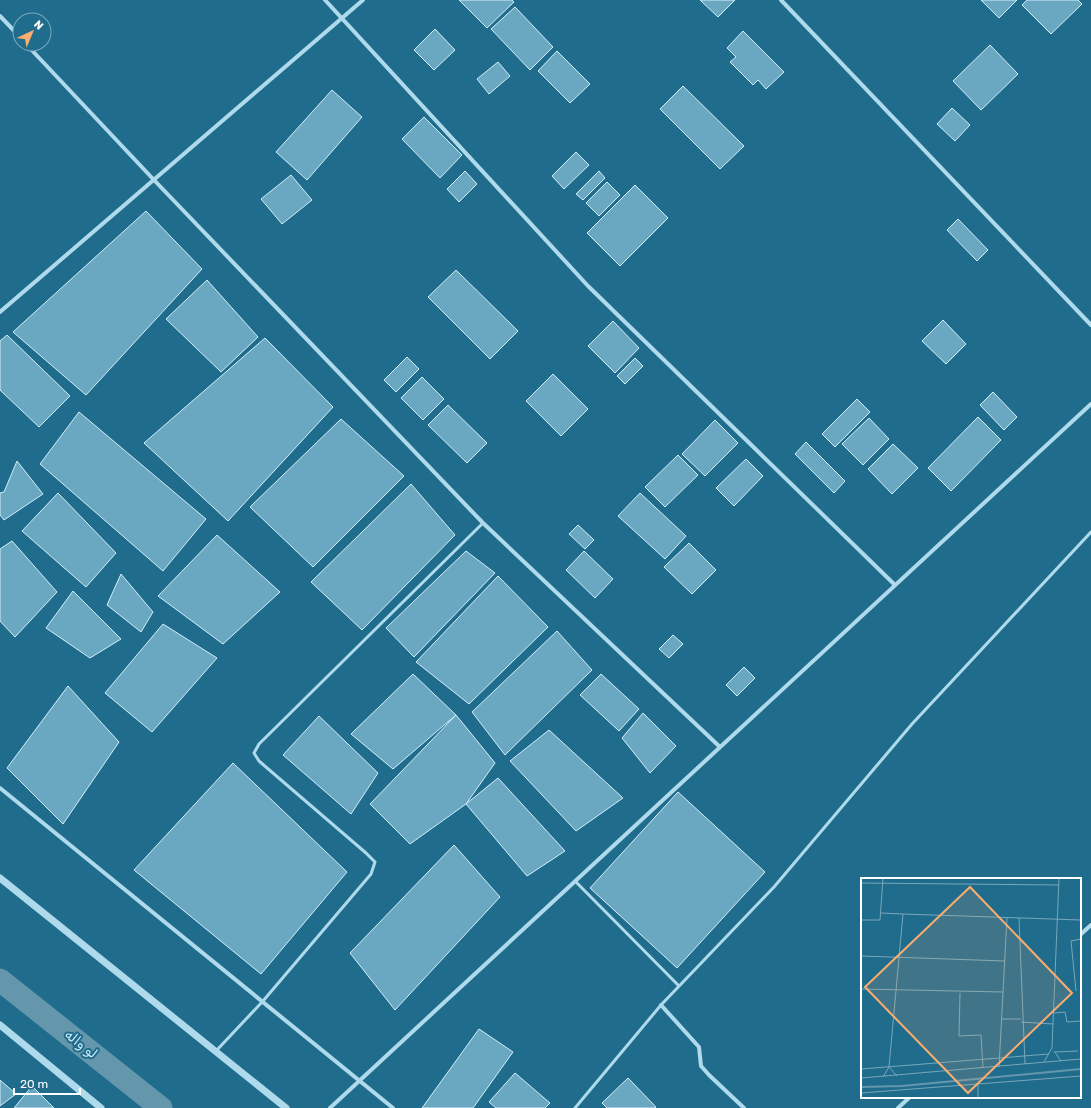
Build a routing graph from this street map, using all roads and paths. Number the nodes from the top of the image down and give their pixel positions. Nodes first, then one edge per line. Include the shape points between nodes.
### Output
1 (325, 0) edge
2 (363, 0) edge
3 (781, 0) edge
4 (0, 16) edge
5 (342, 18) junction
6 (12, 29) edge
7 (34, 52) edge
8 (154, 180) junction
9 (0, 312) edge
10 (1091, 325) edge
11 (1091, 404) edge
12 (483, 523) junction
13 (1091, 532) edge
14 (895, 585) junction
15 (720, 747) junction
16 (0, 788) edge
17 (0, 878) edge
18 (575, 882) junction
19 (1091, 925) edge
20 (1081, 934) edge
21 (679, 986) junction
22 (263, 1001) junction
23 (662, 1005) junction
24 (0, 1025) edge
25 (216, 1051) junction
26 (359, 1081) junction
27 (909, 1098) edge
28 (101, 1108) edge
29 (286, 1108) edge
30 (330, 1108) edge
31 (393, 1108) edge
32 (576, 1108) edge
33 (744, 1108) edge
34 (898, 1108) edge

1 - 5 street
2 - 5 street
3 - 10 street
4 - 6 street
5 - 8 street
5 - 14 street via 588,286
7 - 8 street
8 - 9 street
8 - 12 street
11 - 14 street
12 - 15 street
12 - 22 lane via 259,744 254,753 259,761 375,862 371,874
13 - 21 lane via 912,724 774,887
14 - 15 street
15 - 18 street
16 - 22 street
17 - 25 street
18 - 21 lane
18 - 26 street
19 - 20 street
21 - 23 lane
22 - 25 lane
22 - 26 street
23 - 32 lane
23 - 33 street via 699,1047 705,1071
24 - 28 street
25 - 29 street
26 - 30 street
26 - 31 street
27 - 34 street

